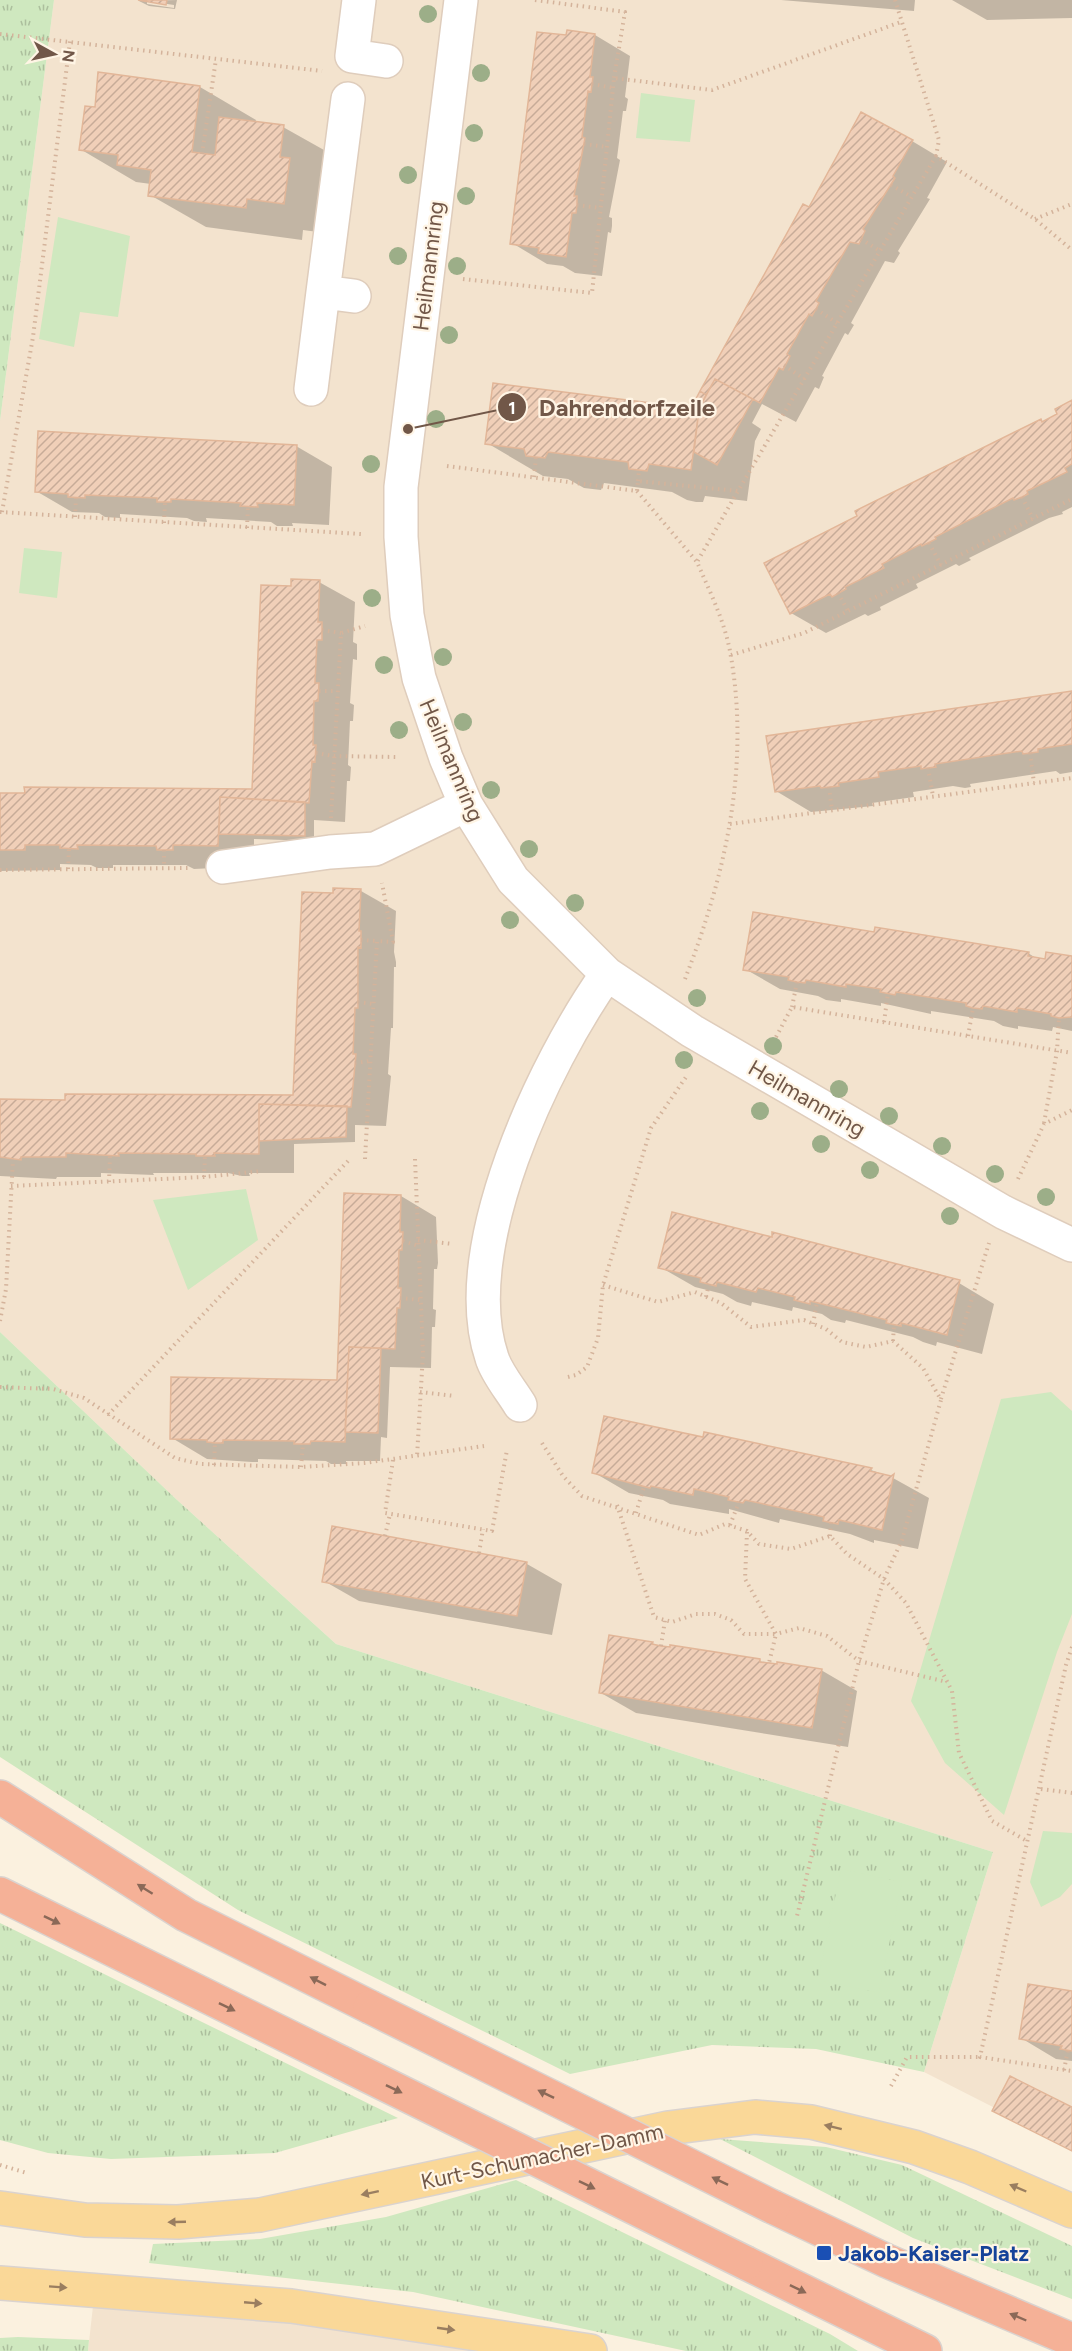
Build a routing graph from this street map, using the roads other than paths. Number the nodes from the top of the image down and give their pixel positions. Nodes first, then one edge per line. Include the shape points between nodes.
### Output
1 (359, 0) edge
2 (460, 0) edge
3 (387, 61) dead end
4 (348, 99) dead end
5 (311, 389) dead end
6 (466, 805) junction
7 (223, 867) road end
8 (607, 974) junction
9 (1072, 1245) edge
10 (519, 1405) dead end
11 (0, 1797) edge
12 (0, 1894) edge
13 (0, 2208) edge
14 (1072, 2211) edge
15 (0, 2283) edge
16 (1072, 2340) edge
17 (590, 2351) edge
18 (925, 2351) edge

1 - 3 street via 352,56
2 - 6 street, Heilmannring via 401,487 400,537 418,678
4 - 5 street via 338,294
6 - 7 street via 375,849
6 - 8 street, Heilmannring via 513,880
8 - 9 street, Heilmannring via 692,1031 1003,1212
8 - 10 street via 546,1074 525,1120 488,1248 484,1317 492,1359
16 -> 11 highway, bridge via 773,2207 186,1915
12 -> 18 highway, bridge
14 -> 13 main road, Kurt-Schumacher-Damm via 914,2147 811,2122 755,2117 668,2128 260,2215 178,2222 85,2220
15 -> 17 main road via 291,2306

